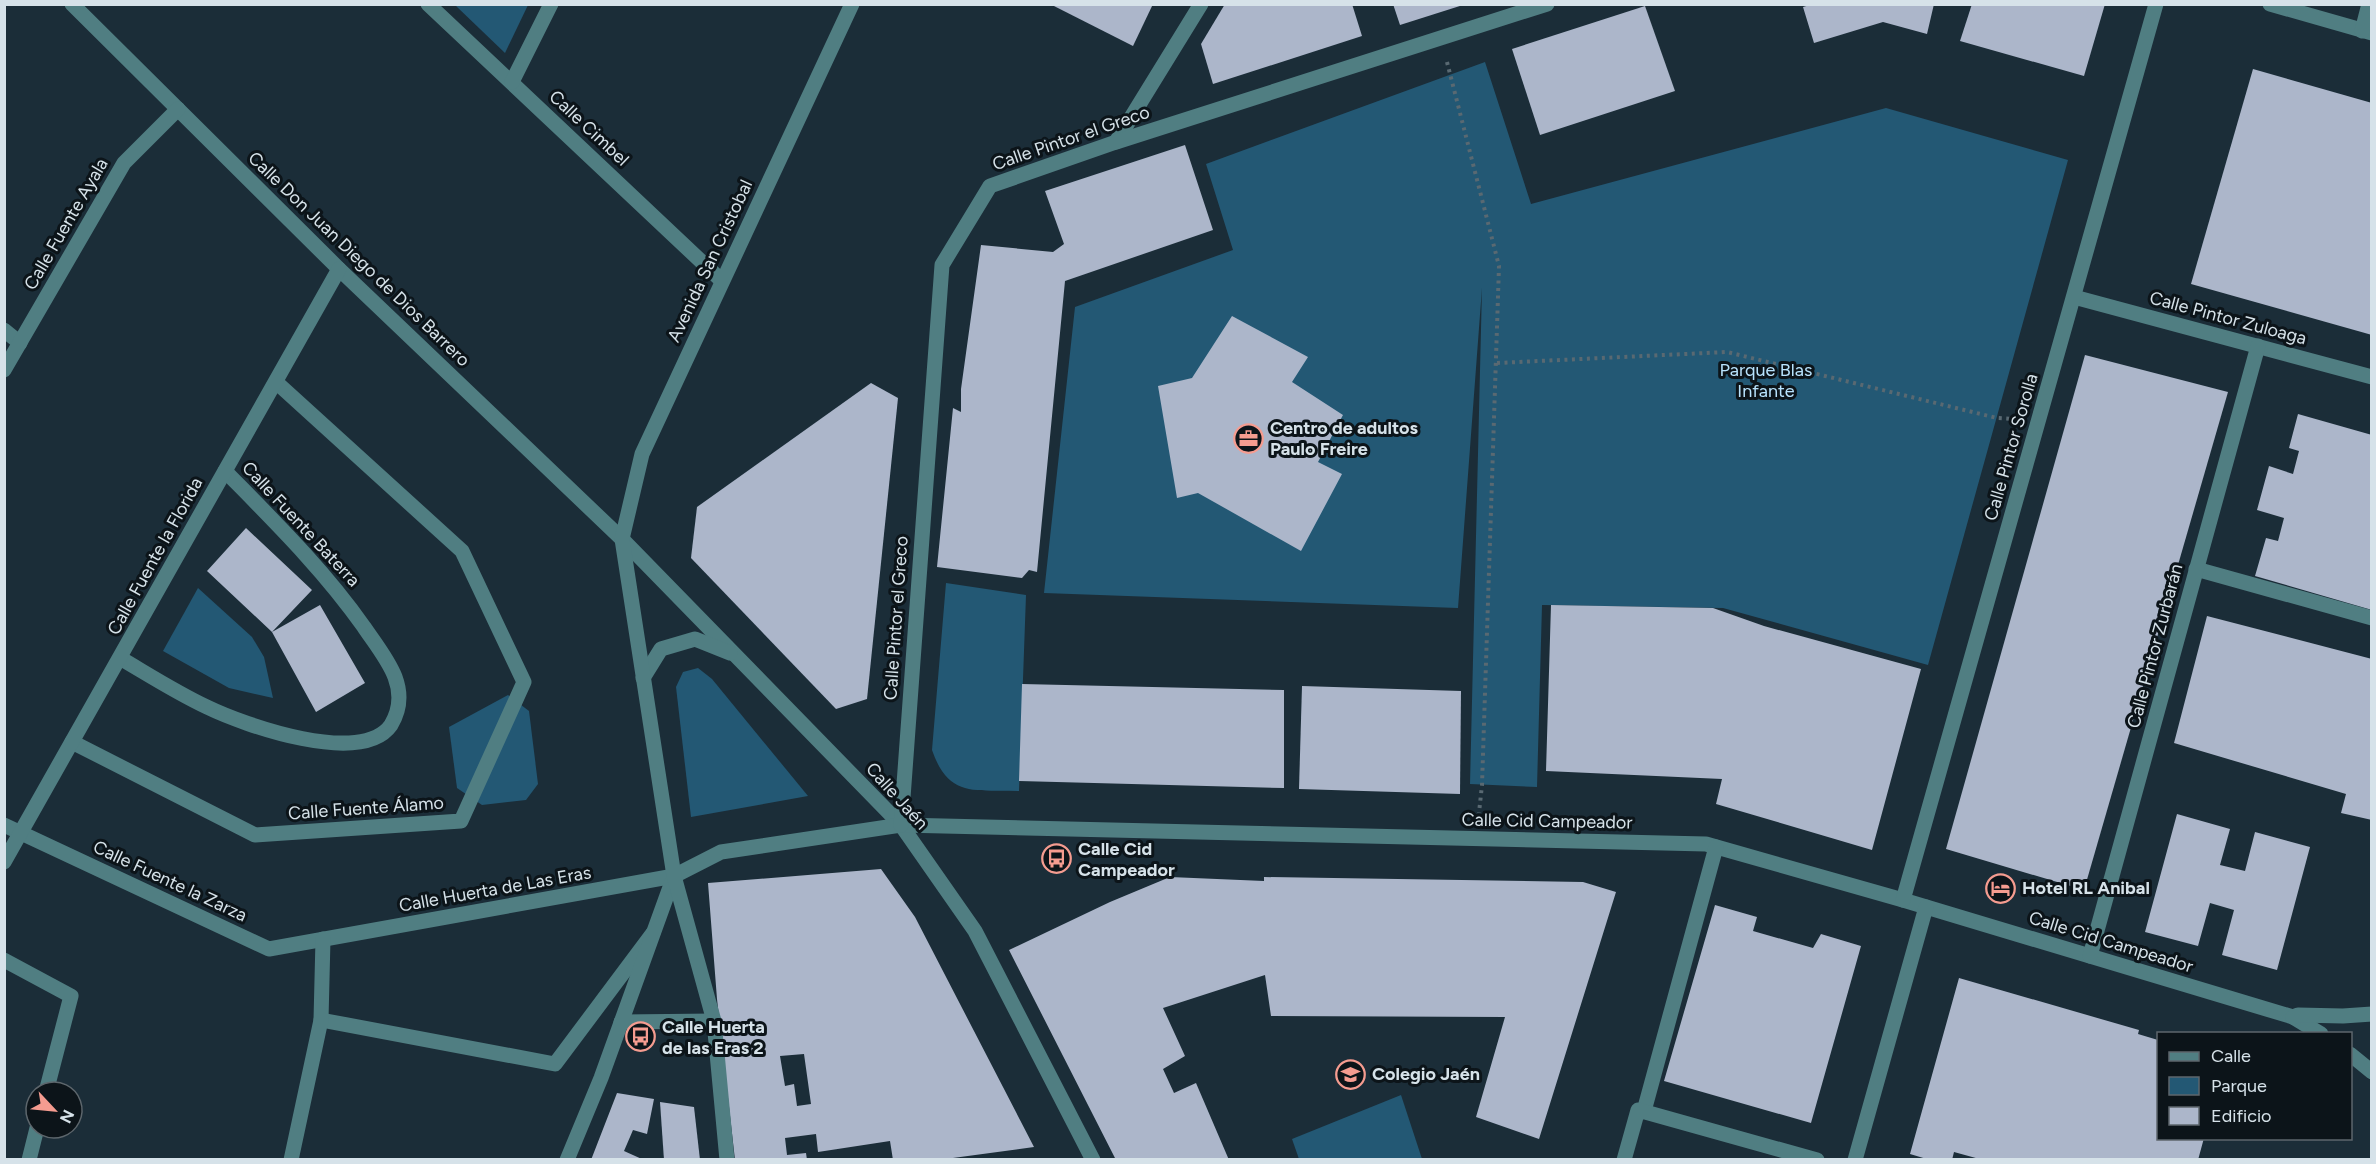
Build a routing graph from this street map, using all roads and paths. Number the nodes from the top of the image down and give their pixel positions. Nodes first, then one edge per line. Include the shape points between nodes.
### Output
1 (72, 4) edge
2 (428, 4) edge
3 (551, 4) edge
4 (852, 4) edge
5 (1201, 4) edge
6 (1547, 4) edge
7 (2156, 4) edge
8 (2270, 4) edge
9 (2369, 4) edge
10 (2367, 32) edge
11 (1441, 38) junction
12 (513, 82) junction
13 (178, 109) junction
14 (1116, 142) junction
15 (339, 269) junction
16 (722, 281) junction
17 (2074, 297) junction
18 (4, 330) edge
19 (20, 343) junction
20 (2258, 346) junction
21 (1497, 363) junction
22 (4, 370) edge
23 (2372, 376) edge
24 (276, 382) junction
25 (2038, 421) junction
26 (225, 471) junction
27 (622, 539) junction
28 (2196, 569) junction
29 (2372, 618) edge
30 (736, 655) junction
31 (120, 658) junction
32 (644, 678) junction
33 (72, 742) junction
34 (4, 825) edge
35 (901, 825) junction
36 (21, 833) junction
37 (1477, 839) junction
38 (1716, 847) junction
39 (4, 862) edge
40 (674, 876) junction
41 (1903, 900) junction
42 (1926, 907) junction
43 (653, 933) junction
44 (323, 939) junction
45 (2090, 956) junction
46 (4, 960) edge
47 (2372, 1014) edge
48 (2293, 1017) junction
49 (321, 1020) junction
50 (714, 1021) junction
51 (621, 1022) junction
52 (2318, 1032) edge
53 (2352, 1056) edge
54 (2372, 1072) edge
55 (49, 1080) edge
56 (1644, 1111) junction
57 (34, 1140) edge
58 (29, 1160) edge
59 (291, 1160) edge
60 (567, 1160) edge
61 (727, 1160) edge
62 (1093, 1160) edge
63 (1624, 1160) edge
64 (1817, 1160) edge
65 (1856, 1160) edge

1 - 13 street, Calle Don Juan Diego de Dios Barrero
2 - 12 street, Calle Cimbel
3 - 12 street
4 - 16 street, Avenida San Cristobal
5 - 14 street
6 - 11 street, Calle Pintor el Greco
7 - 17 street, Calle Pintor Sorolla
8 - 10 street
9 - 10 street
11 - 14 street, Calle Pintor el Greco
11 - 21 path via 1499,266
12 - 16 street, Calle Cimbel
13 - 15 street, Calle Don Juan Diego de Dios Barrero
13 - 19 street, Calle Fuente Ayala via 124,164
14 - 35 street, Calle Pintor el Greco via 990,186 942,265
15 - 24 street, Calle Fuente la Florida
15 - 27 street, Calle Don Juan Diego de Dios Barrero
16 - 27 street, Avenida San Cristobal via 642,454
17 - 20 street, Calle Pintor Zuloaga
17 - 25 street, Calle Pintor Sorolla
18 - 19 street
19 - 22 street, Calle Fuente Ayala
20 - 23 street, Calle Pintor Zuloaga
20 - 28 street, Calle Pintor Zurbarán
21 - 25 path via 1727,352 1997,418
21 - 37 path
24 - 26 street, Calle Fuente la Florida
24 - 33 street, Calle Fuente Álamo via 462,551 524,682 461,820 255,835
25 - 41 street, Calle Pintor Sorolla
26 - 31 street, Calle Fuente la Florida
26 - 31 street, Calle Fuente Baterra via 313,561 370,636 397,684 399,702 394,720 382,734 356,743 274,732 205,706
27 - 30 street, Calle Jaén
27 - 32 street
28 - 29 street
28 - 45 street, Calle Pintor Zurbarán
30 - 32 street via 695,639 661,650
30 - 35 street, Calle Jaén
31 - 33 street, Calle Fuente la Florida
32 - 40 street
33 - 36 street, Calle Fuente la Florida
34 - 36 street, Calle Fuente la Zarza
35 - 37 street, Calle Cid Campeador
35 - 40 street, Calle Cid Campeador via 721,852
35 - 62 street, Calle Jaén via 975,931
36 - 39 street, Calle Fuente la Florida
36 - 44 street, Calle Fuente la Zarza via 268,949
37 - 38 street, Calle Cid Campeador
38 - 41 street, Calle Cid Campeador
38 - 56 street
40 - 43 street
40 - 44 street, Calle Huerta de Las Eras
40 - 50 street
41 - 42 street, Calle Cid Campeador
42 - 45 street, Calle Cid Campeador
42 - 65 street
43 - 49 street via 555,1064
43 - 51 street
44 - 49 street
45 - 48 street, Calle Cid Campeador
46 - 55 street via 71,996
47 - 48 street, Calle Cid Campeador
48 - 52 street, Calle Cid Campeador
49 - 59 street
50 - 51 street
50 - 61 street
51 - 60 street
53 - 54 street
56 - 63 street via 1638,1110
56 - 64 street
57 - 58 street

